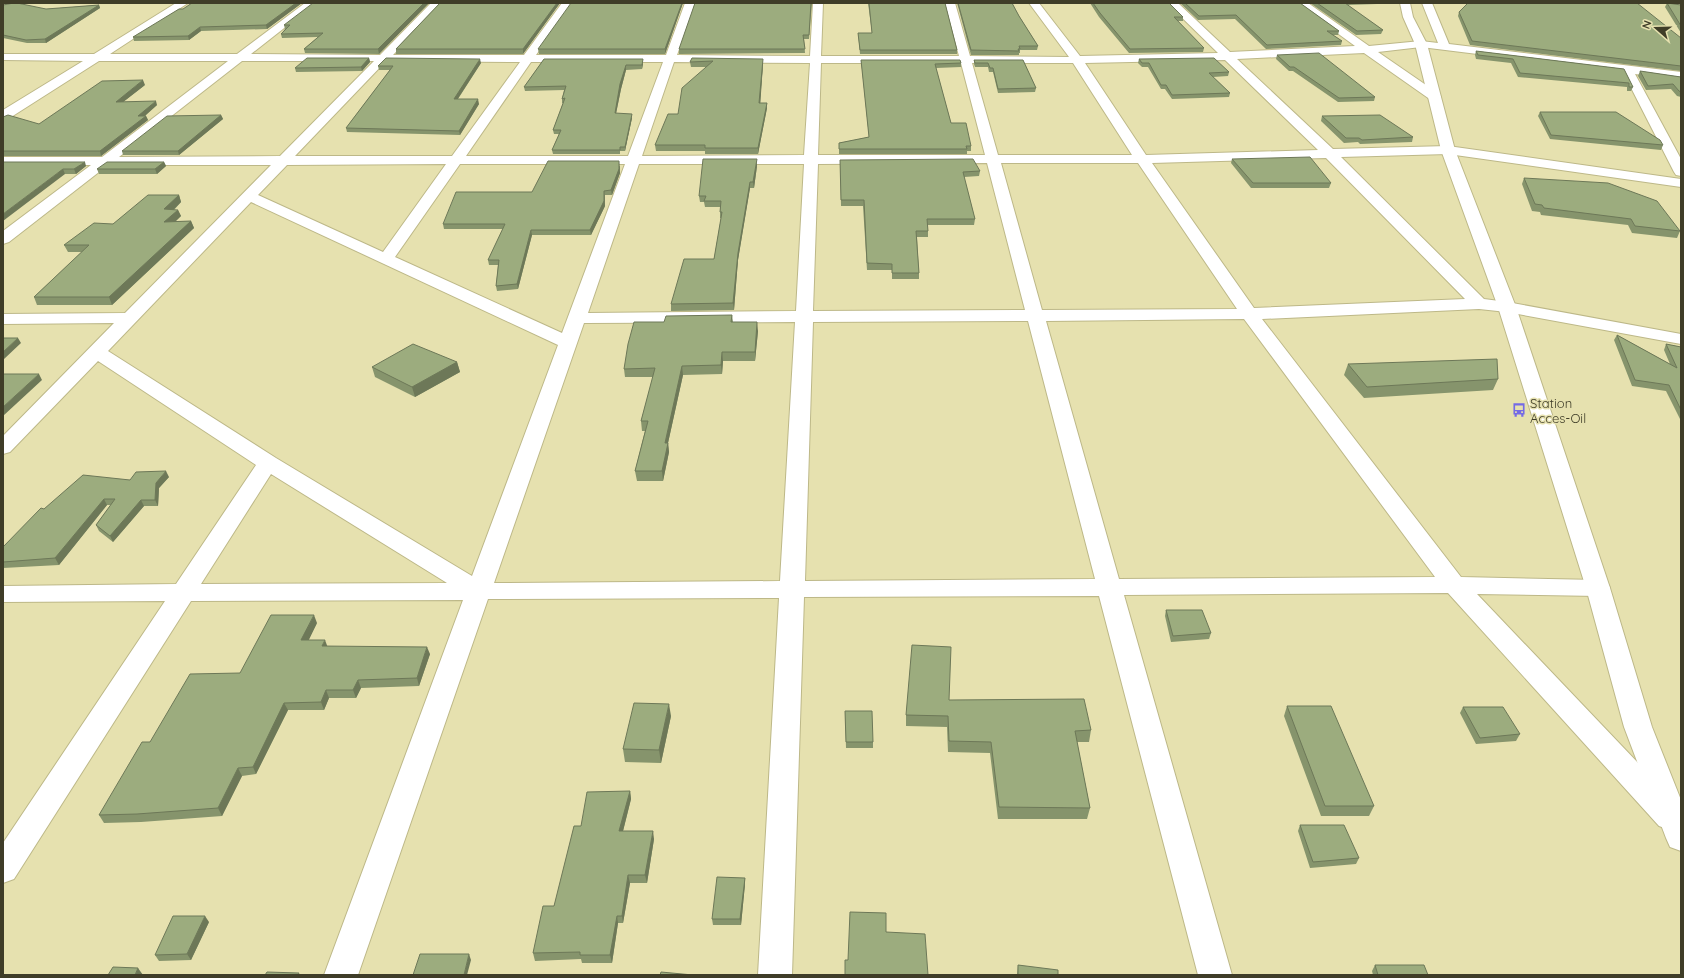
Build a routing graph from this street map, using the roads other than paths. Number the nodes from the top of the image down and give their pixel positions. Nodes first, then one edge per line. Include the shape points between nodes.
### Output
1 (182, 3) edge
2 (311, 3) edge
3 (437, 3) edge
4 (567, 3) edge
5 (690, 3) edge
6 (818, 3) edge
7 (950, 3) edge
8 (1034, 3) edge
9 (1172, 3) edge
10 (1301, 3) edge
11 (1405, 3) edge
12 (1430, 3) edge
13 (1421, 44) junction
14 (1445, 47) junction
15 (1369, 49) junction
16 (97, 56) junction
17 (1228, 56) junction
18 (3, 57) edge
19 (241, 57) junction
20 (384, 58) junction
21 (528, 58) junction
22 (670, 59) junction
23 (815, 59) junction
24 (965, 60) junction
25 (1077, 60) junction
26 (1627, 69) junction
27 (1681, 76) edge
28 (1435, 97) junction
29 (3, 116) edge
30 (1448, 150) junction
31 (1329, 154) junction
32 (992, 159) junction
33 (1142, 159) junction
34 (284, 160) junction
35 (456, 160) junction
36 (634, 160) junction
37 (811, 160) junction
38 (3, 161) edge
39 (105, 161) junction
40 (1681, 172) edge
41 (1681, 183) edge
42 (249, 196) junction
43 (3, 239) edge
44 (386, 259) junction
45 (1479, 304) junction
46 (1508, 307) junction
47 (1249, 314) junction
48 (1035, 315) junction
49 (804, 316) junction
50 (129, 318) junction
51 (578, 318) junction
52 (3, 319) edge
53 (1681, 340) edge
54 (568, 342) junction
55 (96, 352) junction
56 (3, 448) edge
57 (268, 463) junction
58 (1454, 585) junction
59 (1109, 587) junction
60 (1598, 588) junction
61 (792, 589) junction
62 (479, 591) junction
63 (183, 593) junction
64 (3, 594) edge
65 (1678, 831) edge
66 (3, 869) edge
67 (341, 975) edge
68 (775, 975) edge
69 (1215, 975) edge

1 - 16 street
2 - 19 street
3 - 20 street
4 - 21 street
5 - 22 street
6 - 23 street
7 - 24 street
8 - 25 street
9 - 17 street
10 - 15 street
11 - 13 street via 1408,18
12 - 14 street
13 - 14 street
13 - 15 street
13 - 28 street
14 - 26 street
15 - 17 street
15 - 28 street
16 - 18 street
16 - 19 street
16 - 29 street
17 - 25 street
17 - 31 street
19 - 20 street
19 - 39 street
20 - 21 street
20 - 34 street
21 - 22 street
21 - 35 street
22 - 23 street
22 - 36 street
23 - 24 street
23 - 37 street
24 - 25 street
24 - 32 street
25 - 33 street
26 - 27 street
26 - 40 street
28 - 30 street
30 - 31 street
30 - 41 street
30 - 46 street
31 - 33 street
31 - 45 street
32 - 33 street
32 - 37 street
32 - 48 street
33 - 47 street
34 - 35 street
34 - 39 street
34 - 42 street
35 - 36 street
35 - 44 street
36 - 37 street
36 - 51 street
37 - 49 street
38 - 39 street
39 - 43 street
42 - 44 street
42 - 50 street
44 - 54 street
45 - 46 street
45 - 47 street
46 - 53 street
46 - 60 street
47 - 48 street
47 - 58 street
48 - 49 street
48 - 59 street
49 - 51 street
49 - 61 street
50 - 52 street
50 - 55 street
51 - 54 street
54 - 62 street
55 - 56 street
55 - 57 street
57 - 62 street
57 - 63 street
58 - 59 street
58 - 60 street
58 - 65 street
59 - 61 street
59 - 69 street
60 - 65 street via 1638,727
61 - 62 street
61 - 68 street
62 - 63 street
62 - 67 street
63 - 64 street
63 - 66 street

